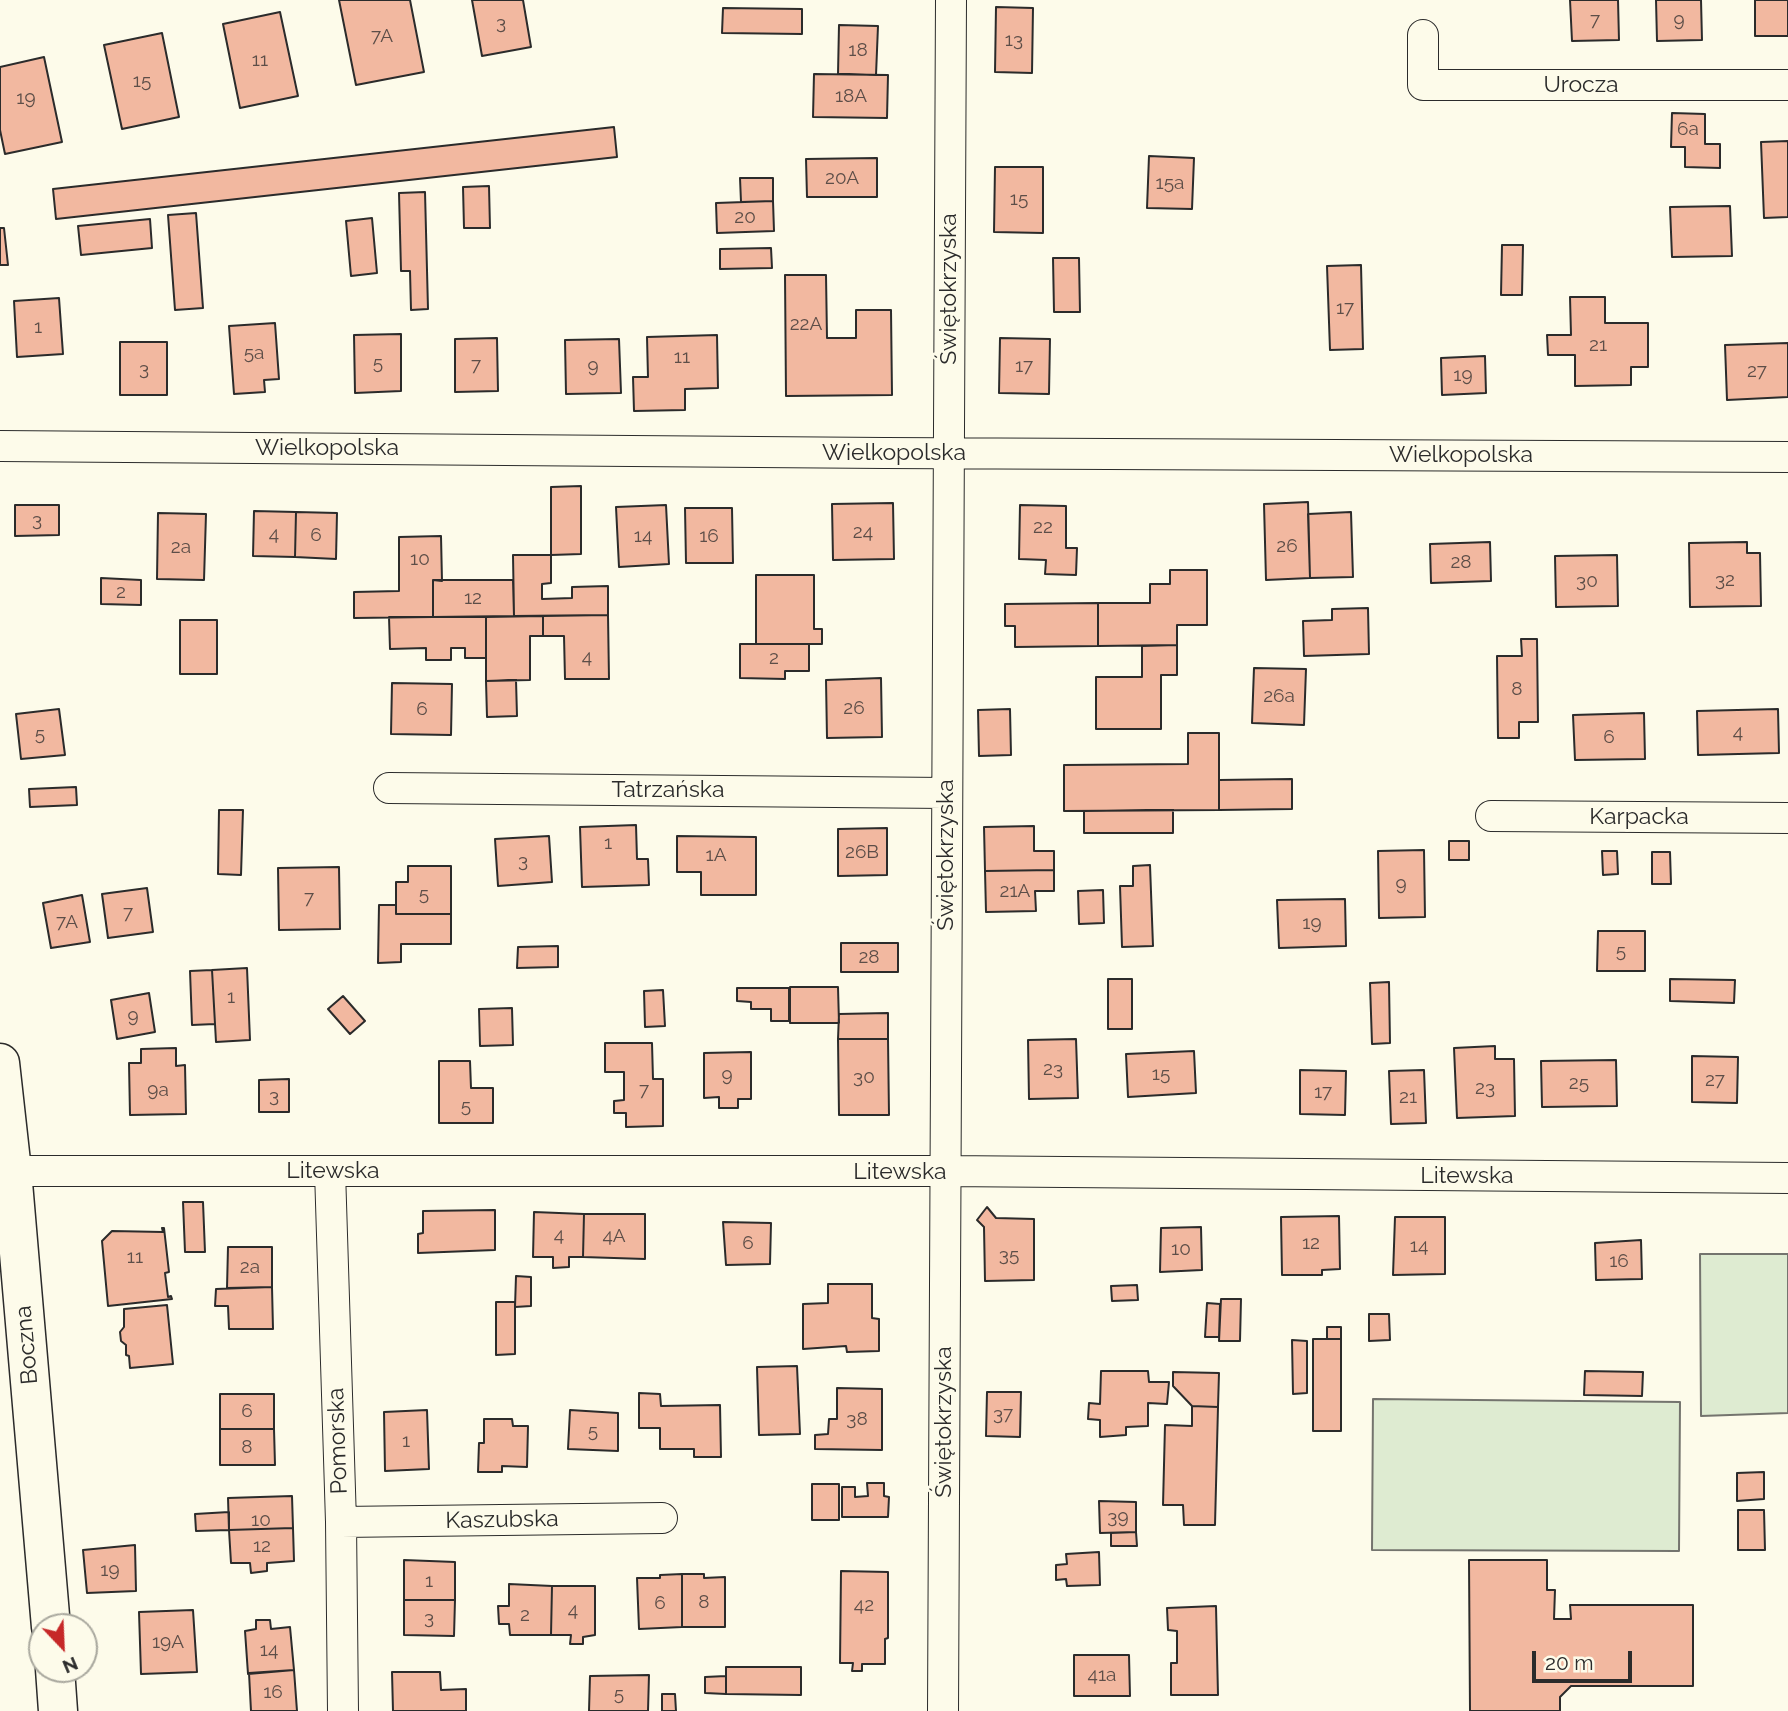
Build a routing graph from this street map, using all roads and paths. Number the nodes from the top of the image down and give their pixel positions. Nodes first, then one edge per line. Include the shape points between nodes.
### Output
1 (951, 0) edge
2 (1423, 35) dead end
3 (1788, 85) edge
4 (0, 446) edge
5 (949, 453) junction
6 (1788, 457) edge
7 (388, 788) dead end
8 (946, 793) junction
9 (1491, 817) dead end
10 (1788, 818) edge
11 (0, 1063) edge
12 (6, 1171) edge
13 (330, 1171) junction
14 (945, 1171) junction
15 (1788, 1178) edge
16 (662, 1518) dead end
17 (341, 1522) junction
18 (50, 1613) edge
19 (56, 1683) edge
20 (58, 1711) edge
21 (343, 1711) edge
22 (943, 1711) edge

1 - 5 street, Świętokrzyska
2 - 3 street, Urocza via 1423,85
4 - 5 street, Wielkopolska
5 - 6 street, Wielkopolska
5 - 8 street, Świętokrzyska
7 - 8 street, Tatrzańska
8 - 14 street, Świętokrzyska
9 - 10 street, Karpacka
11 - 12 street, Boczna
12 - 13 street, Litewska
12 - 18 street, Boczna
13 - 14 street, Litewska
13 - 17 street, Pomorska
14 - 15 street, Litewska
14 - 22 street, Świętokrzyska
16 - 17 street, Kaszubska
17 - 21 street, Pomorska
19 - 20 street

